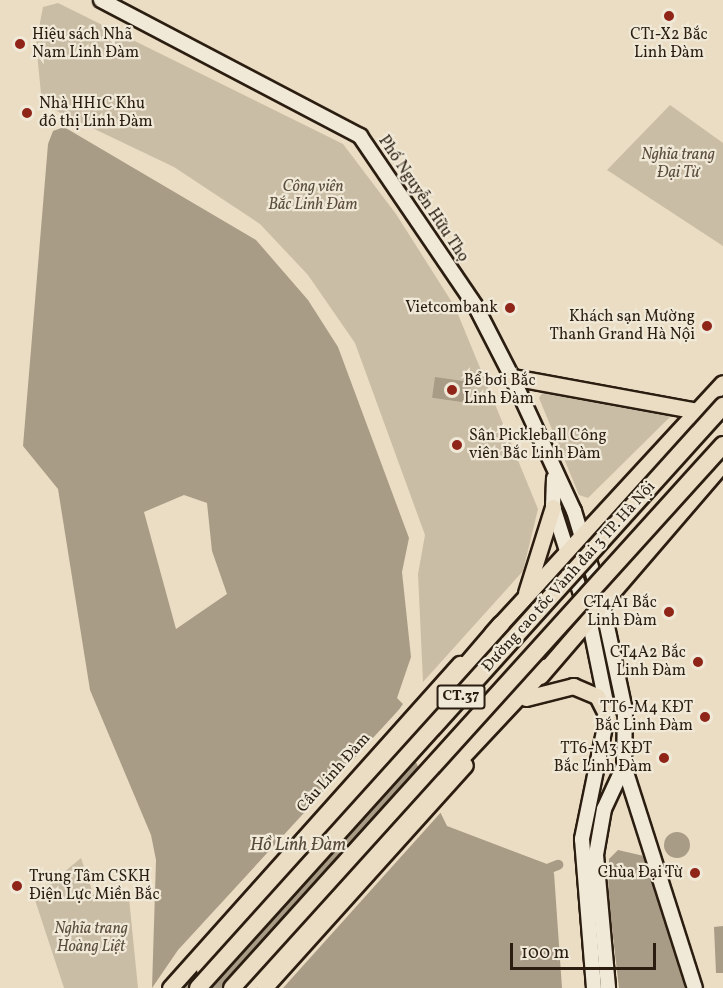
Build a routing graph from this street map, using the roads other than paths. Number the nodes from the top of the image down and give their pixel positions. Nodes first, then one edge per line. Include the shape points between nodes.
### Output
1 (101, 0) edge
2 (512, 377) junction
3 (723, 383) edge
4 (723, 406) edge
5 (697, 411) junction
6 (723, 445) edge
7 (723, 462) edge
8 (554, 478) junction
9 (554, 507) junction
10 (581, 536) junction
11 (568, 550) junction
12 (592, 570) junction
13 (579, 585) junction
14 (523, 599) junction
15 (602, 603) junction
16 (590, 619) junction
17 (501, 625) junction
18 (546, 667) junction
19 (526, 698) junction
20 (608, 717) junction
21 (624, 766) junction
22 (609, 798) junction
23 (641, 821) junction
24 (170, 988) edge
25 (191, 988) edge
26 (198, 988) edge
27 (232, 988) edge
28 (246, 988) edge
29 (264, 988) edge
30 (594, 988) edge
31 (608, 988) edge
32 (695, 988) edge

1 - 2 main road, Phố Nguyễn Hữu Thọ via 360,136 476,307
2 - 5 main road
2 - 8 main road, Phố Nguyễn Hữu Thọ
3 - 5 main road, Cầu Linh Đàm
4 - 26 highway, Đường cao tốc Vành đai 3 TP. Hà Nội / CT.37, bridge
5 - 10 main road, Cầu Linh Đàm
6 - 27 highway, Đường cao tốc Vành đai 3 TP. Hà Nội / CT.37, bridge
7 - 15 main road
8 - 9 main road, Phố Nguyễn Hữu Thọ
8 - 10 main road, Phố Nguyễn Hữu Thọ via 567,493
9 - 11 main road, Phố Nguyễn Hữu Thọ
9 - 14 main road
10 - 11 main road, Cầu Linh Đàm
10 - 12 main road, Phố Nguyễn Hữu Thọ
11 - 13 main road, Phố Nguyễn Hữu Thọ
11 - 14 main road, Cầu Linh Đàm
12 - 13 main road
12 - 15 main road, Phố Nguyễn Hữu Thọ
13 - 16 main road, Phố Nguyễn Hữu Thọ
14 - 17 main road, Cầu Linh Đàm
15 - 16 main road
15 - 21 main road, Phố Nguyễn Hữu Thọ via 625,710
16 - 18 main road
16 - 20 main road, Phố Nguyễn Hữu Thọ
17 - 24 main road, Cầu Linh Đàm via 431,691
17 - 25 highway via 276,883
18 - 19 main road
18 - 28 highway
19 - 20 main road via 573,686 597,696
19 - 29 main road
20 - 30 main road, Phố Nguyễn Hữu Thọ via 582,839
21 - 22 main road, Phố Nguyễn Hữu Thọ
21 - 23 main road
22 - 23 main road via 621,798
22 - 31 main road, Phố Nguyễn Hữu Thọ via 596,855
23 - 32 main road

